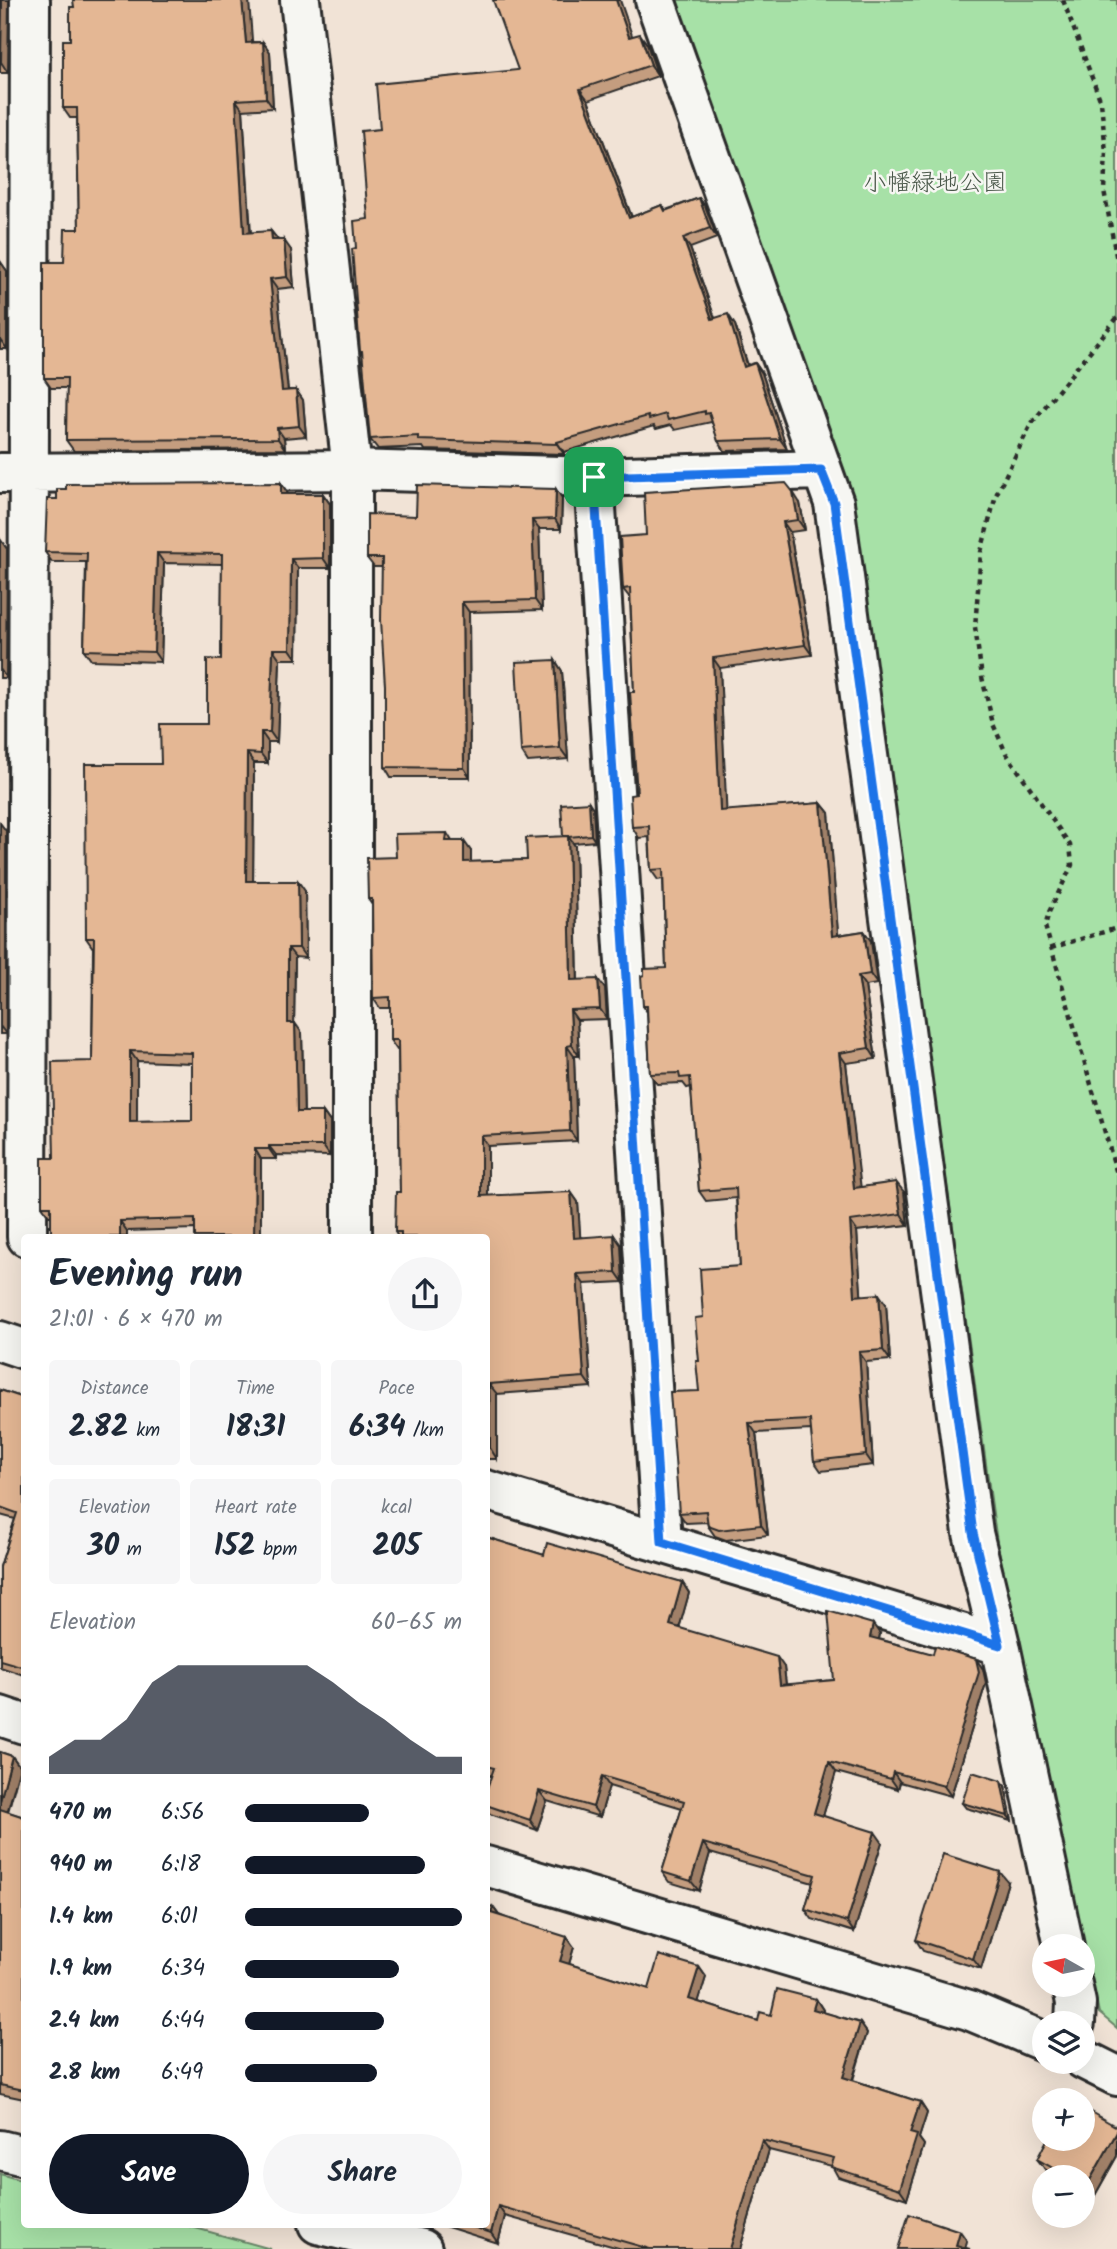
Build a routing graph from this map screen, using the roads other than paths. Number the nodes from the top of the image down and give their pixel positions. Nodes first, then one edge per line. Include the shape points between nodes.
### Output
1 (30, 0) edge
2 (300, 0) edge
3 (655, 0) edge
4 (821, 470) junction
5 (352, 471) junction
6 (15, 473) edge
7 (594, 477) junction
8 (27, 1234) edge
9 (352, 1234) edge
10 (0, 1341) edge
11 (21, 1348) edge
12 (490, 1491) edge
13 (662, 1542) junction
14 (1000, 1645) junction
15 (0, 1716) edge
16 (21, 1723) edge
17 (490, 1867) edge
18 (1061, 1934) edge
19 (1032, 2036) edge
20 (1095, 2065) edge
21 (1117, 2076) edge
22 (0, 2150) edge
23 (21, 2154) edge
24 (340, 2228) edge
25 (415, 2242) edge

1 - 6 street
2 - 5 street
3 - 4 street
4 - 7 street
4 - 14 street via 834,503 973,1533
5 - 6 street
5 - 7 street
5 - 9 street
6 - 8 street
7 - 13 street
10 - 11 street
12 - 13 street
13 - 14 street
14 - 18 street
15 - 16 street
17 - 19 street via 970,2010
20 - 21 street
22 - 23 street
24 - 25 street

